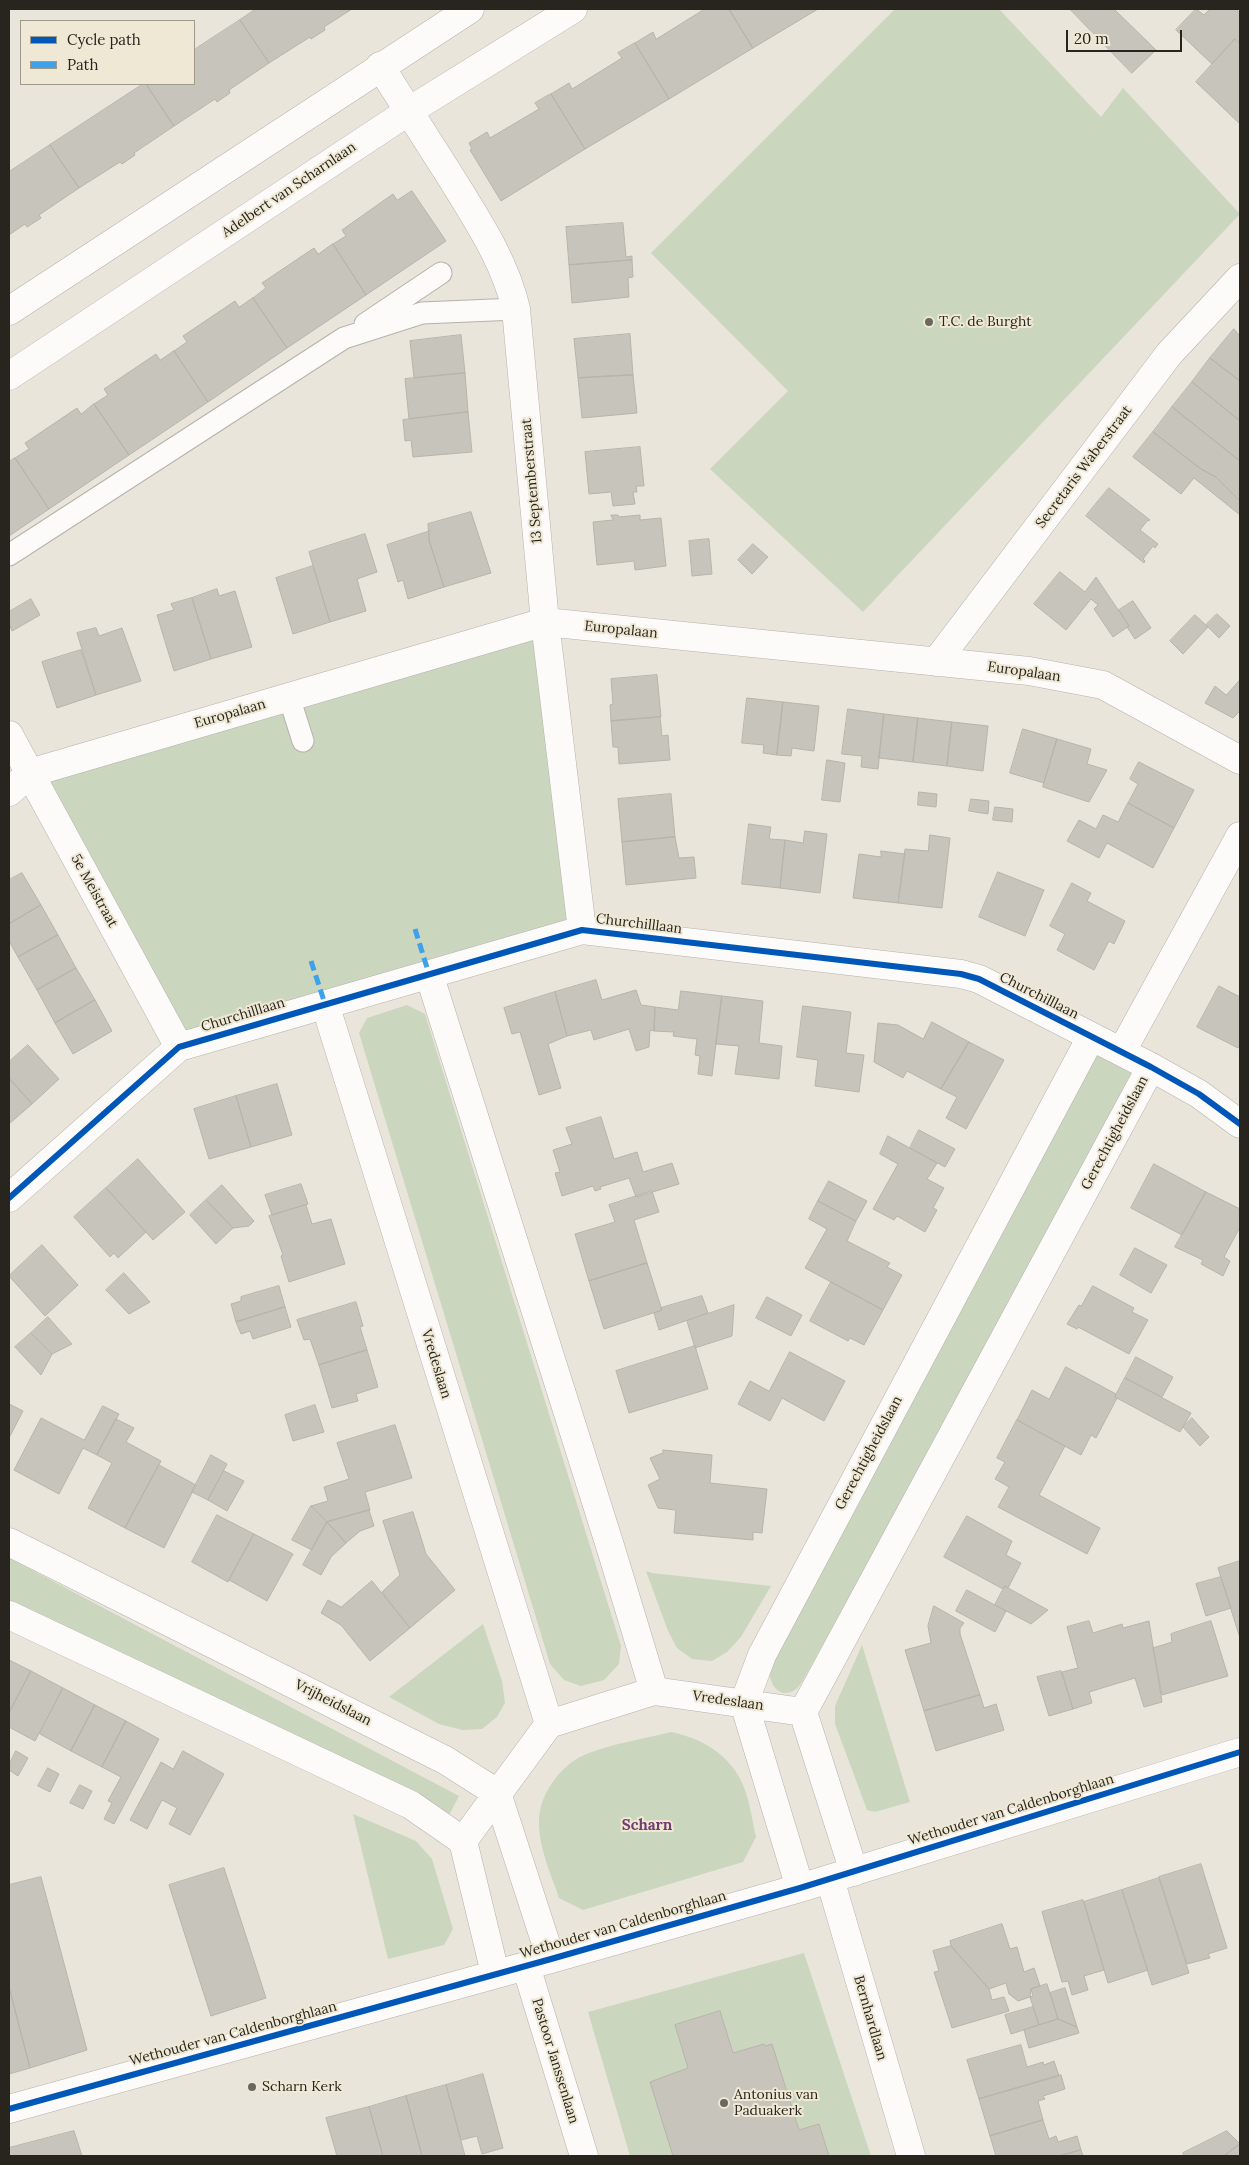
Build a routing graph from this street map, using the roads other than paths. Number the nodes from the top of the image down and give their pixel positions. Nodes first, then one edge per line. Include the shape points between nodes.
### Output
1 (470, 9) edge
2 (573, 9) edge
3 (380, 66) junction
4 (409, 111) junction
5 (441, 273) dead end
6 (1240, 278) edge
7 (516, 309) junction
8 (9, 311) edge
9 (344, 338) junction
10 (9, 376) edge
11 (9, 555) edge
12 (546, 622) junction
13 (936, 662) junction
14 (289, 697) junction
15 (9, 735) edge
16 (303, 740) dead end
17 (1240, 760) edge
18 (30, 773) junction
19 (9, 792) edge
20 (1240, 836) edge
21 (582, 930) junction
22 (429, 974) junction
23 (324, 1004) junction
24 (1092, 1036) junction
25 (179, 1048) junction
26 (1122, 1051) junction
27 (1151, 1066) junction
28 (1240, 1124) edge
29 (9, 1198) edge
30 (9, 1542) edge
31 (9, 1615) edge
32 (654, 1691) junction
33 (744, 1703) junction
34 (803, 1712) junction
35 (549, 1724) junction
36 (1240, 1752) edge
37 (497, 1793) junction
38 (463, 1841) junction
39 (842, 1875) junction
40 (800, 1888) junction
41 (539, 1963) junction
42 (496, 1973) junction
43 (9, 2109) edge
44 (584, 2156) edge
45 (911, 2156) edge

1 - 3 street
2 - 4 street, Adelbert van Scharnlaan
3 - 4 street, 13 Septemberstraat
3 - 8 street
4 - 7 street, 13 Septemberstraat via 490,243 511,287
4 - 10 street, Adelbert van Scharnlaan
5 - 9 lane
6 - 13 street, Secretaris Waberstraat via 1169,354
7 - 9 lane via 422,313
7 - 12 street, 13 Septemberstraat
9 - 11 lane
12 - 13 street, Europalaan
12 - 14 street, Europalaan
12 - 21 street, 13 Septemberstraat
13 - 17 street, Europalaan via 1029,671 1103,685
14 - 16 lane
14 - 18 street, Europalaan
15 - 18 street, 5e Meistraat
18 - 19 street, Europalaan
18 - 25 street, 5e Meistraat
20 - 26 street
21 - 22 street, Churchilllaan
21 - 24 street, Churchilllaan via 961,974 979,979
22 - 23 street, Churchilllaan
22 - 32 street
23 - 25 street, Churchilllaan
23 - 35 street, Vredeslaan
24 - 26 street, Churchilllaan
24 - 33 street, Gerechtigheidslaan via 762,1655
25 - 29 street, Churchilllaan
26 - 27 street, Churchilllaan
27 - 28 street, Churchilllaan via 1199,1094
27 - 34 street, Gerechtigheidslaan
30 - 37 street, Vrijheidslaan via 436,1756
31 - 38 street via 411,1805
32 - 33 street, Vredeslaan
32 - 35 street, Vredeslaan
33 - 34 street, Vredeslaan
33 - 40 street
34 - 39 street
35 - 37 street
36 - 39 street, Wethouder van Caldenborghlaan
37 - 38 street
37 - 41 street
38 - 42 street
39 - 40 street, Wethouder van Caldenborghlaan
39 - 45 street, Bernhardlaan
40 - 41 street, Wethouder van Caldenborghlaan
41 - 42 street, Wethouder van Caldenborghlaan
41 - 44 street, Pastoor Janssenlaan
42 - 43 street, Wethouder van Caldenborghlaan

